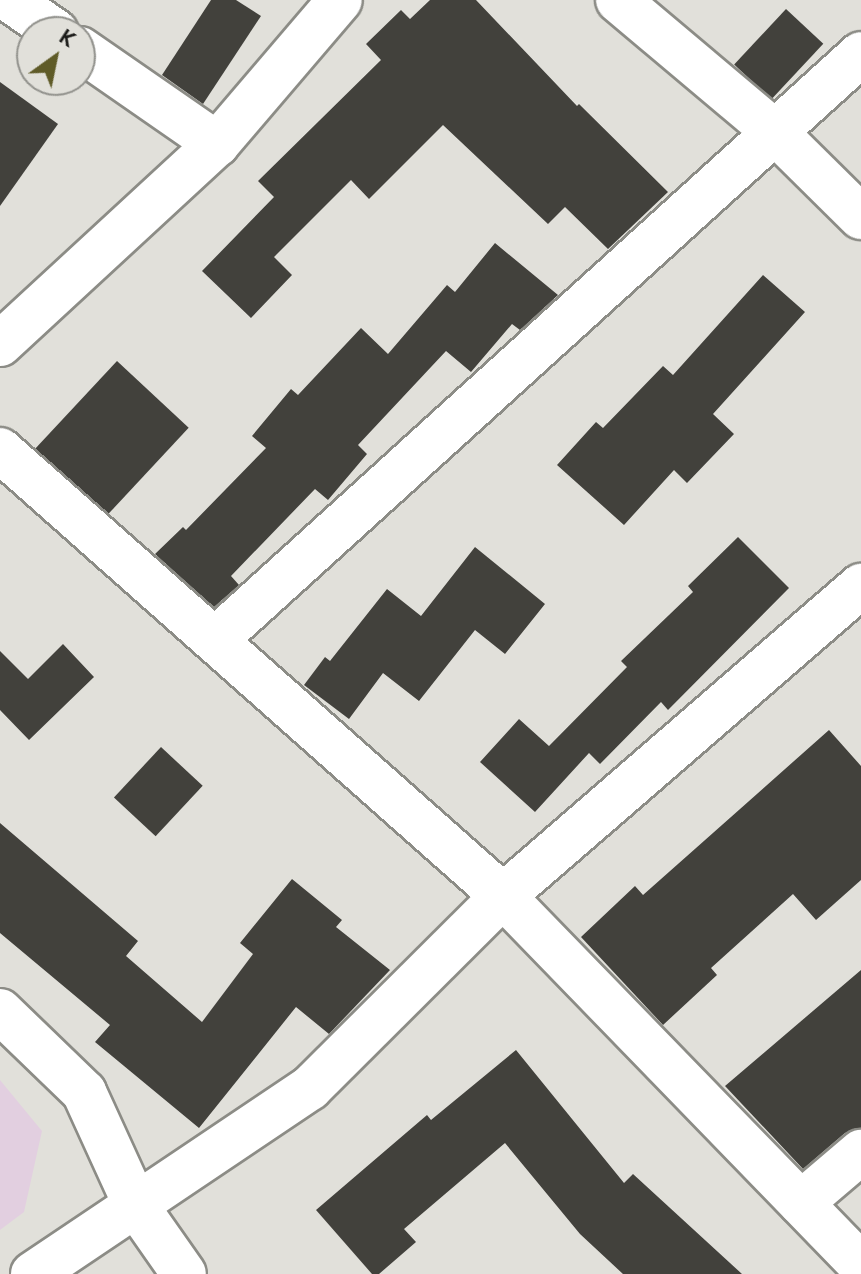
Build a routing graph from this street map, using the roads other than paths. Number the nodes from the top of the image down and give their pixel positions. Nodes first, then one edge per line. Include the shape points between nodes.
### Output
1 (10, 0) edge
2 (340, 0) edge
3 (618, 0) edge
4 (33, 16) edge
5 (861, 54) edge
6 (96, 60) edge
7 (775, 132) junction
8 (217, 144) junction
9 (861, 217) edge
10 (0, 344) edge
11 (0, 450) edge
12 (861, 586) edge
13 (215, 640) junction
14 (503, 896) junction
15 (0, 1011) edge
16 (861, 1152) edge
17 (801, 1203) junction
18 (135, 1204) junction
19 (861, 1265) edge
20 (33, 1274) edge
21 (184, 1274) edge

1 - 4 street
2 - 8 street
3 - 7 street
5 - 7 street
6 - 8 street
7 - 9 street
7 - 13 street
8 - 10 street
11 - 13 street
12 - 14 street
13 - 14 street
14 - 17 street
14 - 18 street via 310,1088
15 - 18 street via 84,1092
16 - 17 street
17 - 19 street
18 - 20 street
18 - 21 street

